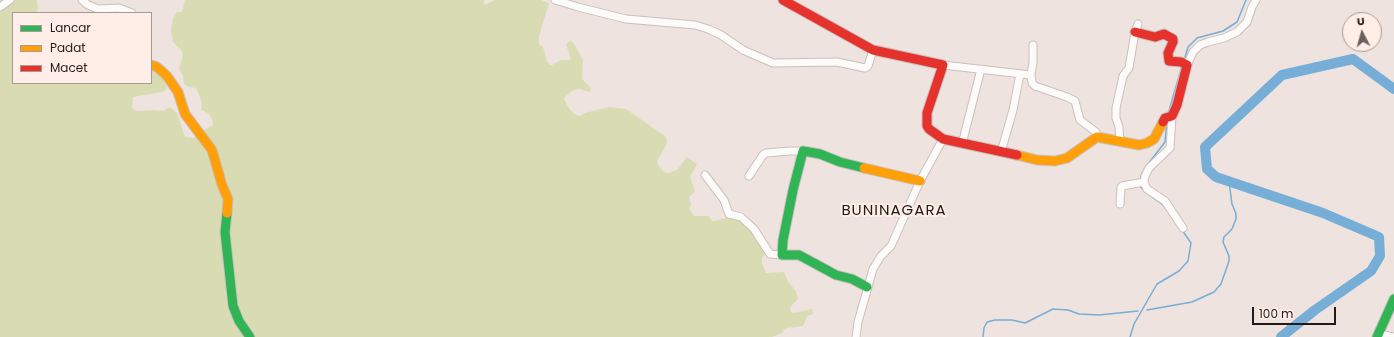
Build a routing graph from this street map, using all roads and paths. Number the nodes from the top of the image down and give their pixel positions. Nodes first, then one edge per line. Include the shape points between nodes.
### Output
1 (10, 0) edge
2 (82, 0) edge
3 (555, 0) edge
4 (783, 0) edge
5 (1256, 0) edge
6 (0, 7) edge
7 (129, 12) edge
8 (1136, 28) joint
9 (1034, 45) dead end
10 (873, 50) junction
11 (1185, 64) junction
12 (152, 65) edge
13 (943, 65) junction
14 (981, 69) junction
15 (1020, 74) junction
16 (1031, 75) junction
17 (1169, 116) junction
18 (1097, 137) junction
19 (943, 139) junction
20 (1120, 141) junction
21 (962, 144) junction
22 (803, 151) junction
23 (1001, 152) junction
24 (705, 175) dead end
25 (748, 176) dead end
26 (920, 181) junction
27 (1142, 183) junction
28 (1120, 204) dead end
29 (1183, 228) dead end
30 (782, 255) junction
31 (867, 287) junction
32 (1394, 299) edge
33 (1378, 335) edge
34 (250, 337) edge
35 (856, 337) edge
36 (1394, 337) edge

1 - 6 street
2 - 7 street via 98,9 119,8
3 - 10 street via 626,18 696,25 721,35 743,50 773,63 837,62 865,68
4 - 10 street
5 - 11 street via 1247,22 1237,32 1200,45
8 - 11 street via 1155,37 1163,34 1173,39 1168,53 1169,61
8 - 20 street via 1129,68 1123,76 1116,108
9 - 16 street
10 - 13 street
11 - 17 street via 1177,105
12 - 34 street via 167,76 178,92 184,114 212,150 228,199 225,232 233,306
13 - 14 street
13 - 19 street via 927,113 928,128
14 - 15 street
14 - 21 street
15 - 16 street
15 - 23 street
16 - 18 street via 1035,86 1075,101 1080,120 1096,132
17 - 20 street via 1151,142 1139,145
17 - 27 street via 1170,148 1149,168
18 - 20 street
18 - 23 street via 1067,158 1055,161
19 - 21 street
19 - 26 street
21 - 23 street
22 - 25 street via 766,153
22 - 26 street
22 - 30 street via 793,190
24 - 30 street via 724,200 729,214 741,216 754,229 770,254
26 - 31 street via 891,246 873,268
27 - 28 street via 1122,186
27 - 29 street via 1164,201
30 - 31 street via 799,255 836,275 852,279
31 - 35 street
32 - 33 street
33 - 36 street

